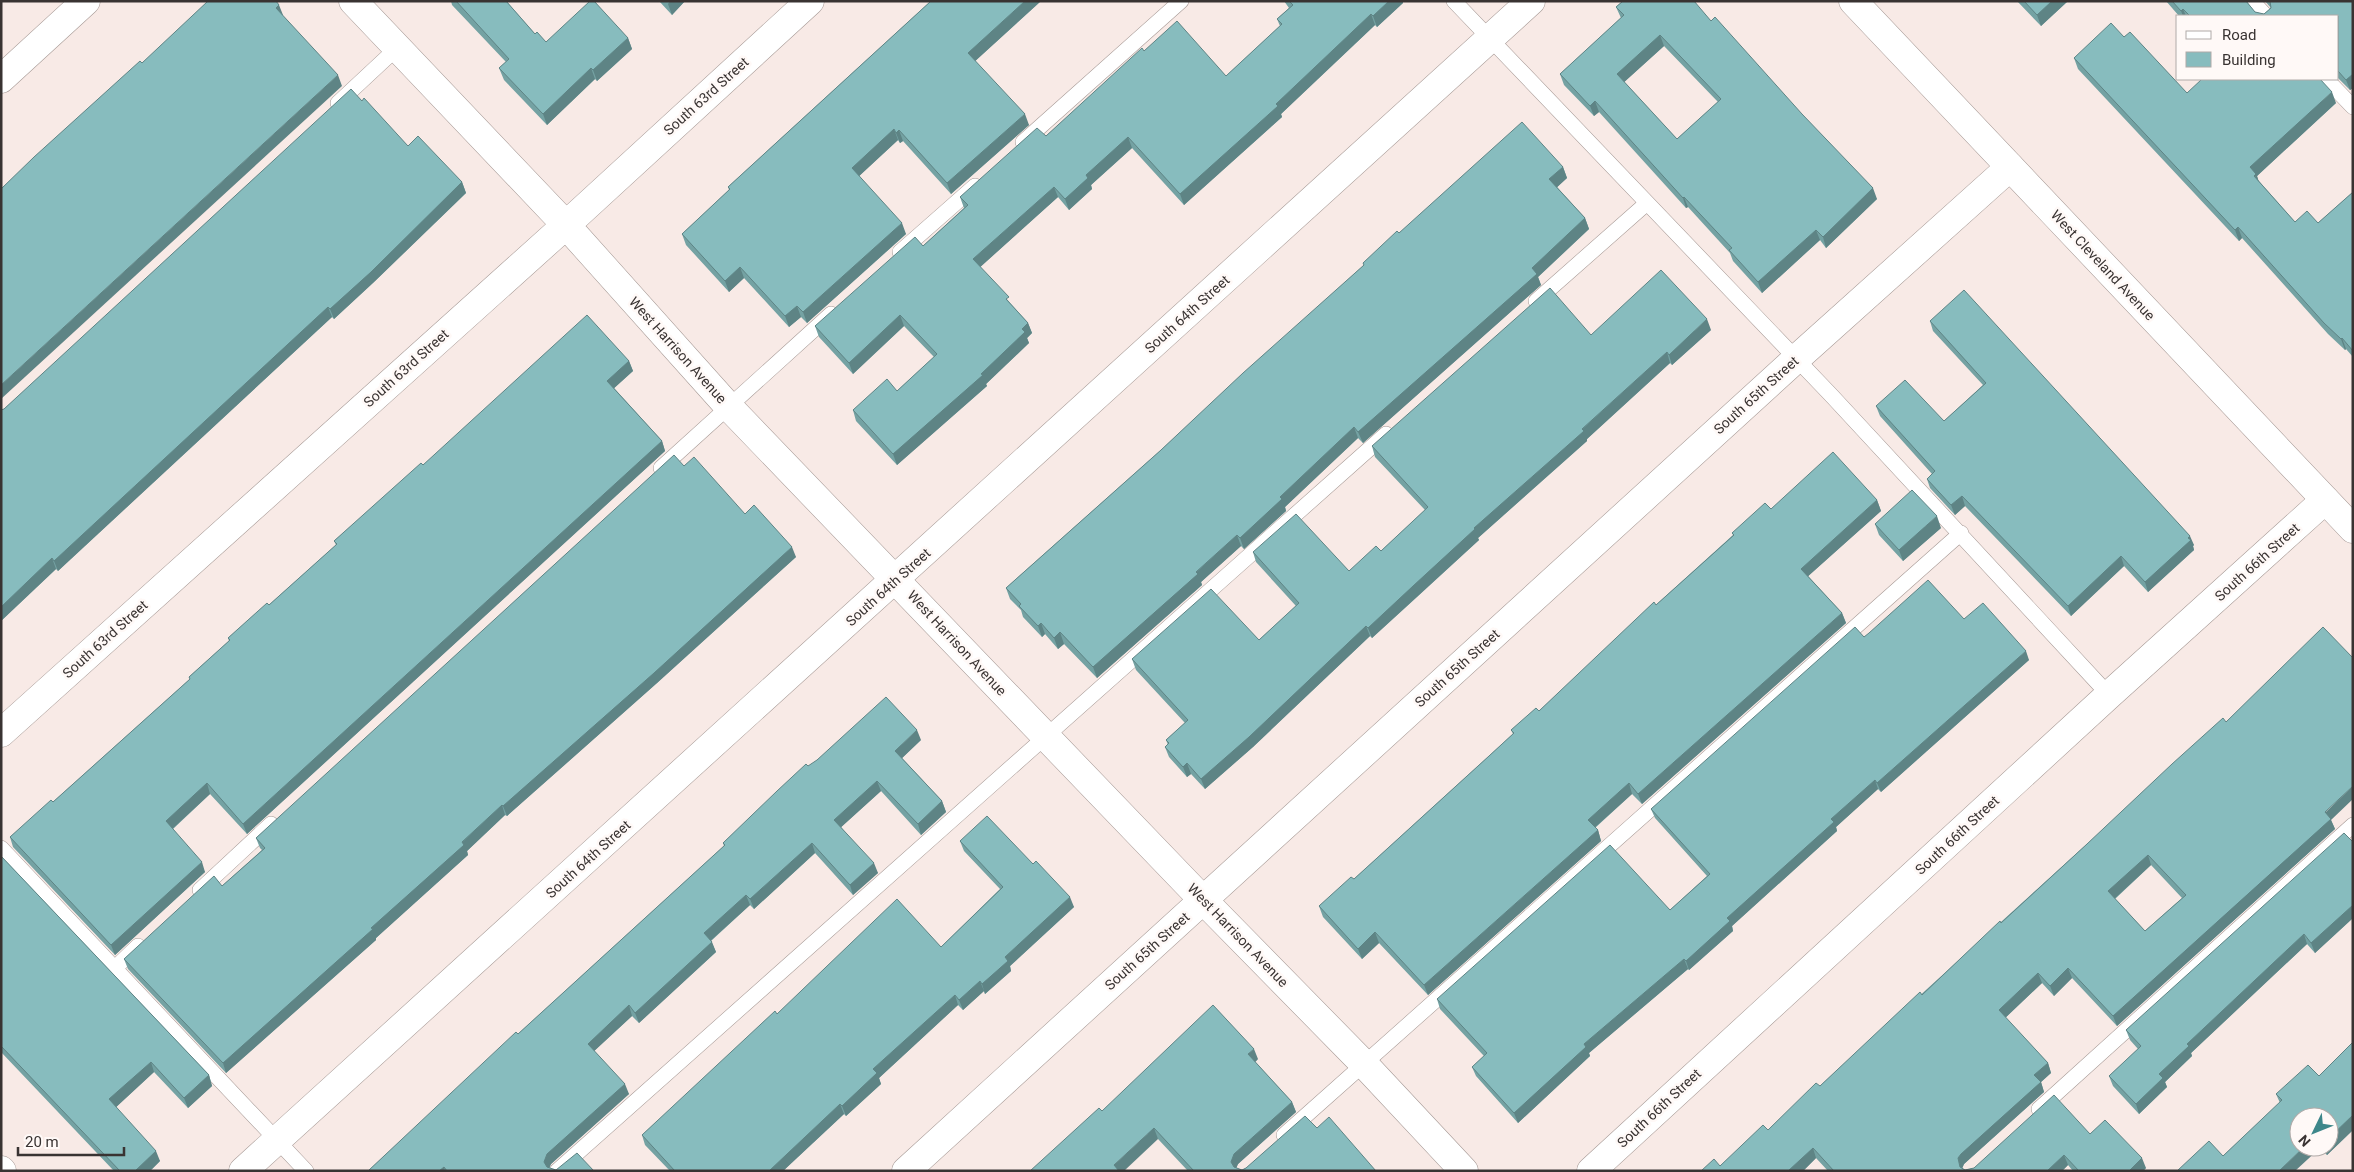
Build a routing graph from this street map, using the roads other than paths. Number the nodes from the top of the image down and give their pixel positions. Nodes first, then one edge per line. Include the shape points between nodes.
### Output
1 (86, 1) edge
2 (353, 1) edge
3 (810, 1) edge
4 (1181, 1) edge
5 (1454, 1) edge
6 (1531, 1) edge
7 (1853, 1) edge
8 (2252, 1) edge
9 (2265, 15) edge
10 (1489, 40) junction
11 (397, 48) junction
12 (1, 79) edge
13 (2327, 80) edge
14 (2353, 107) edge
15 (326, 113) edge
16 (1012, 152) edge
17 (2010, 168) junction
18 (982, 179) edge
19 (1647, 203) junction
20 (566, 225) junction
21 (886, 264) edge
22 (842, 304) edge
23 (1528, 308) edge
24 (1796, 359) junction
25 (728, 406) junction
26 (1394, 426) edge
27 (653, 475) edge
28 (2325, 500) junction
29 (2353, 529) edge
30 (1960, 533) junction
31 (897, 579) junction
32 (2109, 695) junction
33 (1, 733) edge
34 (1045, 736) junction
35 (284, 812) edge
36 (2353, 825) edge
37 (1, 848) edge
38 (188, 900) edge
39 (1204, 900) junction
40 (152, 934) edge
41 (115, 968) junction
42 (1363, 1063) junction
43 (2030, 1118) edge
44 (277, 1141) junction
45 (1272, 1145) edge
46 (243, 1171) edge
47 (306, 1171) edge
48 (557, 1171) edge
49 (906, 1171) edge
50 (1464, 1171) edge
51 (1591, 1171) edge

1 - 12 street
2 - 11 street, West Harrison Avenue
3 - 20 street, South 63rd Street
4 - 16 lane
5 - 10 lane
6 - 10 street, South 64th Street
7 - 17 street, West Cleveland Avenue
8 - 9 lane
10 - 19 lane
10 - 31 street, South 64th Street
11 - 15 lane
11 - 20 street, West Harrison Avenue
13 - 14 lane
17 - 24 street, South 65th Street
17 - 28 street, West Cleveland Avenue
18 - 21 lane
19 - 23 lane
19 - 24 lane
20 - 25 street, West Harrison Avenue
20 - 33 street, South 63rd Street
22 - 25 lane
24 - 30 lane
24 - 39 street, South 65th Street
25 - 27 lane
25 - 31 street, West Harrison Avenue
26 - 34 lane
28 - 29 street, West Cleveland Avenue
28 - 32 street, South 66th Street
30 - 32 lane
30 - 42 lane
31 - 34 street, West Harrison Avenue
31 - 44 street, South 64th Street
32 - 51 street, South 66th Street
34 - 39 street, West Harrison Avenue
34 - 48 lane
35 - 38 lane
36 - 43 lane
37 - 41 lane
39 - 42 street, West Harrison Avenue
39 - 49 street, South 65th Street
40 - 41 lane
41 - 44 lane
42 - 45 lane
42 - 50 street, West Harrison Avenue
44 - 46 street, South 64th Street
44 - 47 lane

